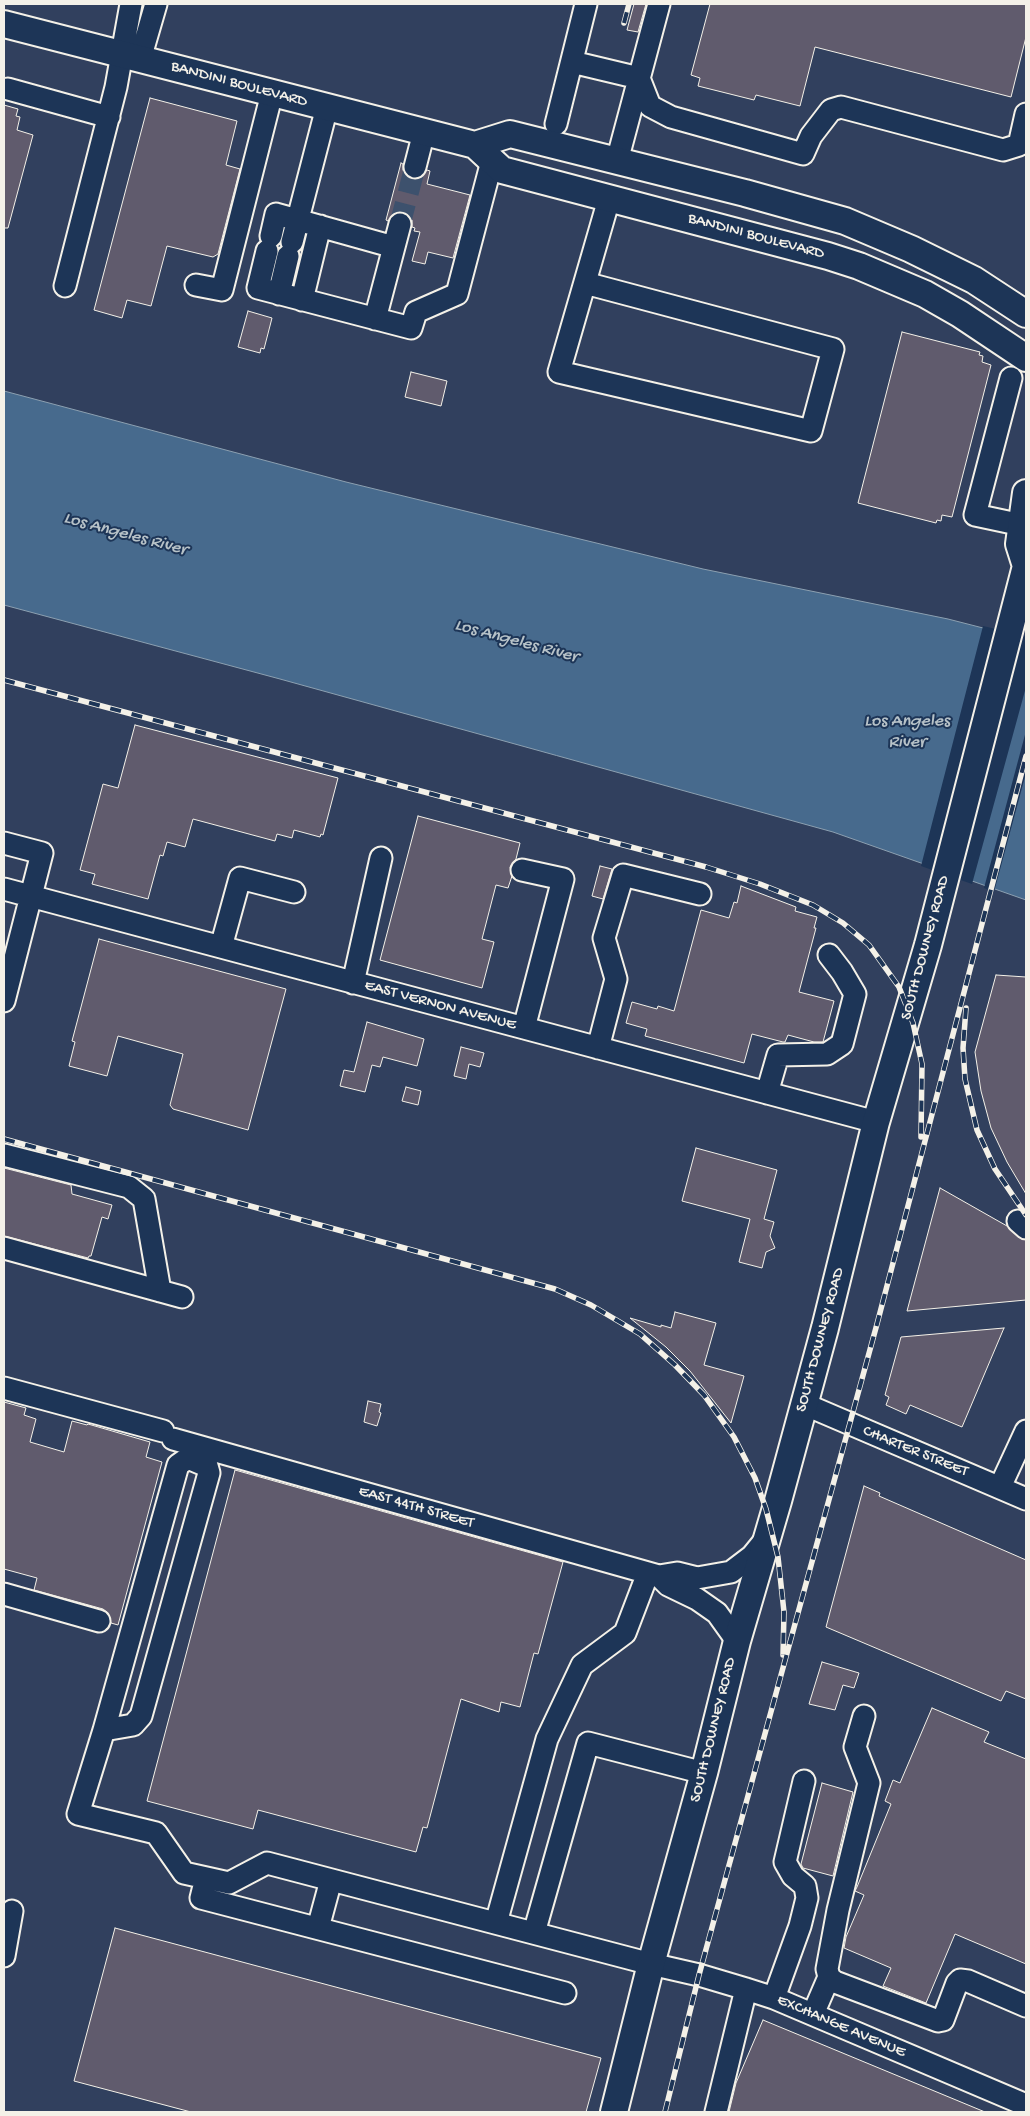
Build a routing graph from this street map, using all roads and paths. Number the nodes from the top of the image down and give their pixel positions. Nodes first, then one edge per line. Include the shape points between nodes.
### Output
1 (132, 4) edge
2 (156, 4) edge
3 (586, 4) edge
4 (659, 4) edge
5 (4, 24) edge
6 (132, 57) junction
7 (572, 62) junction
8 (639, 78) junction
9 (8, 89) dead end
10 (272, 93) junction
11 (327, 108) junction
12 (1026, 114) edge
13 (108, 117) junction
14 (556, 124) dead end
15 (424, 132) junction
16 (483, 153) junction
17 (617, 161) junction
18 (415, 167) tunnel mouth
19 (609, 199) junction
20 (292, 219) junction
21 (400, 224) tunnel mouth
22 (320, 226) junction
23 (394, 247) junction
24 (585, 283) junction
25 (196, 285) dead end
26 (65, 286) dead end
27 (302, 300) junction
28 (1026, 314) edge
29 (374, 319) junction
30 (1018, 368) edge
31 (1026, 493) edge
32 (1022, 525) junction
33 (1026, 566) edge
34 (4, 843) edge
35 (382, 858) dead end
36 (522, 870) dead end
37 (4, 889) edge
38 (294, 892) dead end
39 (700, 894) dead end
40 (32, 897) junction
41 (221, 947) junction
42 (829, 955) dead end
43 (353, 983) junction
44 (4, 1002) edge
45 (524, 1028) junction
46 (598, 1048) junction
47 (767, 1093) junction
48 (876, 1122) junction
49 (4, 1155) edge
50 (4, 1248) edge
51 (160, 1291) junction
52 (182, 1297) dead end
53 (4, 1388) edge
54 (804, 1404) junction
55 (1026, 1431) edge
56 (179, 1443) junction
57 (1000, 1487) junction
58 (1026, 1499) edge
59 (767, 1538) junction
60 (654, 1574) junction
61 (4, 1594) edge
62 (99, 1621) dead end
63 (737, 1641) junction
64 (864, 1716) dead end
65 (104, 1730) junction
66 (704, 1774) junction
67 (804, 1781) dead end
68 (206, 1878) junction
69 (331, 1880) junction
70 (12, 1911) dead end
71 (496, 1923) junction
72 (318, 1928) junction
73 (527, 1931) junction
74 (4, 1955) edge
75 (651, 1964) junction
76 (829, 1978) junction
77 (746, 1989) junction
78 (564, 1993) dead end
79 (774, 1998) junction
80 (1026, 2006) edge
81 (813, 2014) junction
82 (1024, 2099) edge
83 (614, 2112) edge
84 (716, 2112) edge

1 - 6 street
2 - 6 street
3 - 7 street
4 - 8 street
5 - 6 main road, BANDINI BOULEVARD
6 - 10 main road, BANDINI BOULEVARD
6 - 13 street
7 - 8 street
7 - 14 street
8 - 12 street via 650,106 671,117 803,154 811,136 831,110 841,107 1003,150 1018,144
8 - 17 street
9 - 13 street
10 - 11 main road, BANDINI BOULEVARD
10 - 25 street via 222,290
11 - 15 main road, BANDINI BOULEVARD
11 - 20 street
13 - 26 street
15 - 16 main road, BANDINI BOULEVARD
15 - 18 street
16 - 17 main road via 510,134
16 - 19 main road, BANDINI BOULEVARD via 502,170
16 - 29 street via 457,294 416,312 411,328
17 - 28 main road via 845,221 967,276
19 - 24 street
19 - 30 main road, BANDINI BOULEVARD via 828,256 866,269 960,314
20 - 22 street
20 - 27 street via 280,246 274,292
21 - 23 street
22 - 23 street
22 - 27 street
23 - 29 street
24 - 24 street via 559,372 811,432 833,349
27 - 29 street
30 - 32 street via 975,515
31 - 32 main road, SOUTH DOWNEY ROAD
32 - 33 main road, SOUTH DOWNEY ROAD via 1019,544
33 - 48 main road, SOUTH DOWNEY ROAD via 928,945
34 - 40 street via 42,853
35 - 43 street
36 - 45 street via 563,879
37 - 40 street, EAST VERNON AVENUE
38 - 41 street via 240,878
39 - 46 street via 623,875 604,938 616,979
40 - 41 street, EAST VERNON AVENUE
40 - 44 street
41 - 43 street, EAST VERNON AVENUE
42 - 47 street via 855,994 842,1044 828,1054 778,1055
43 - 45 street, EAST VERNON AVENUE
45 - 46 street, EAST VERNON AVENUE
46 - 47 street, EAST VERNON AVENUE
47 - 48 street, EAST VERNON AVENUE
48 - 54 main road, SOUTH DOWNEY ROAD
49 - 51 street via 129,1186 144,1199
50 - 51 street
51 - 52 street
53 - 56 street, EAST 44TH STREET
54 - 57 street, CHARTER STREET
54 - 59 main road, SOUTH DOWNEY ROAD
55 - 57 street
56 - 60 street, EAST 44TH STREET
56 - 65 street via 178,1465
56 - 65 street via 207,1466 209,1473 141,1716 132,1725
57 - 58 street, CHARTER STREET
59 - 60 street, EAST 44TH STREET via 752,1556 731,1572 698,1578 677,1573
59 - 63 main road, SOUTH DOWNEY ROAD
60 - 63 street, EAST 44TH STREET via 717,1613
60 - 71 street via 625,1633 582,1665 547,1739
61 - 62 street
63 - 66 main road, SOUTH DOWNEY ROAD
64 - 76 street via 855,1747 869,1783 838,1910 827,1969
65 - 68 street, EXCHANGE AVENUE via 78,1814 156,1834 184,1873
66 - 73 street via 588,1743
66 - 75 main road, SOUTH DOWNEY ROAD
67 - 79 street via 785,1862 793,1876 805,1886 807,1898
68 - 69 street, EXCHANGE AVENUE via 229,1884 267,1863
68 - 72 street via 201,1898
69 - 71 street, EXCHANGE AVENUE
69 - 72 street
70 - 74 street
71 - 73 street, EXCHANGE AVENUE
72 - 78 street
73 - 75 street, EXCHANGE AVENUE
75 - 77 street, EXCHANGE AVENUE
75 - 83 main road, SOUTH DOWNEY ROAD
76 - 80 street via 938,2021 943,2020 960,1980
76 - 81 street
77 - 79 street, EXCHANGE AVENUE
77 - 84 street
79 - 81 street, EXCHANGE AVENUE
81 - 82 street, EXCHANGE AVENUE

